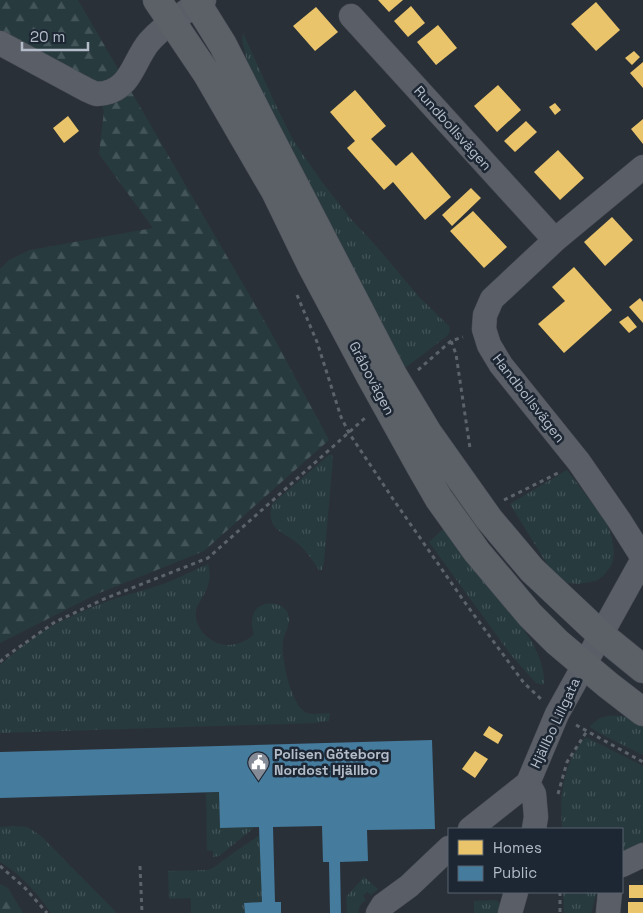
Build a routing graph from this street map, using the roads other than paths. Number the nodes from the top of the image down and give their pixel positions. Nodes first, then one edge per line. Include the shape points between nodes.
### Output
1 (199, 1) edge
2 (165, 10) edge
3 (351, 16) dead end
4 (0, 43) edge
5 (643, 167) edge
6 (555, 240) junction
7 (643, 558) edge
8 (600, 634) junction
9 (584, 664) junction
10 (643, 669) edge
11 (643, 712) edge
12 (528, 783) junction
13 (471, 828) edge
14 (534, 828) edge
15 (448, 849) edge
16 (643, 855) edge
17 (623, 865) edge
18 (516, 893) edge
19 (610, 893) edge
20 (378, 913) edge
21 (510, 913) edge
22 (608, 913) edge

1 - 2 street
1 - 8 main road, Gråbovägen via 394,375 428,433 511,546
2 - 4 street via 132,72 121,86 108,92 98,94 87,90
2 - 9 main road, Gråbovägen via 207,74 275,191 364,365 439,499 477,552 530,615
3 - 6 street, Rundbollsvägen
5 - 6 street
6 - 7 street, Handbollsvägen via 492,299 484,314 484,329 489,345 502,365 579,462
7 - 8 street, Hjällbo Lillgata
8 - 9 street, Hjällbo Lillgata
8 - 10 main road, Gråbovägen
9 - 11 main road, Gråbovägen
9 - 12 street, Hjällbo Lillgata via 557,714
12 - 13 street, Hjällbo Lillgata
12 - 14 street, Hjällbo Lillgata via 534,794
15 - 20 street via 409,886 383,904
16 - 17 street
18 - 21 street
19 - 22 street

